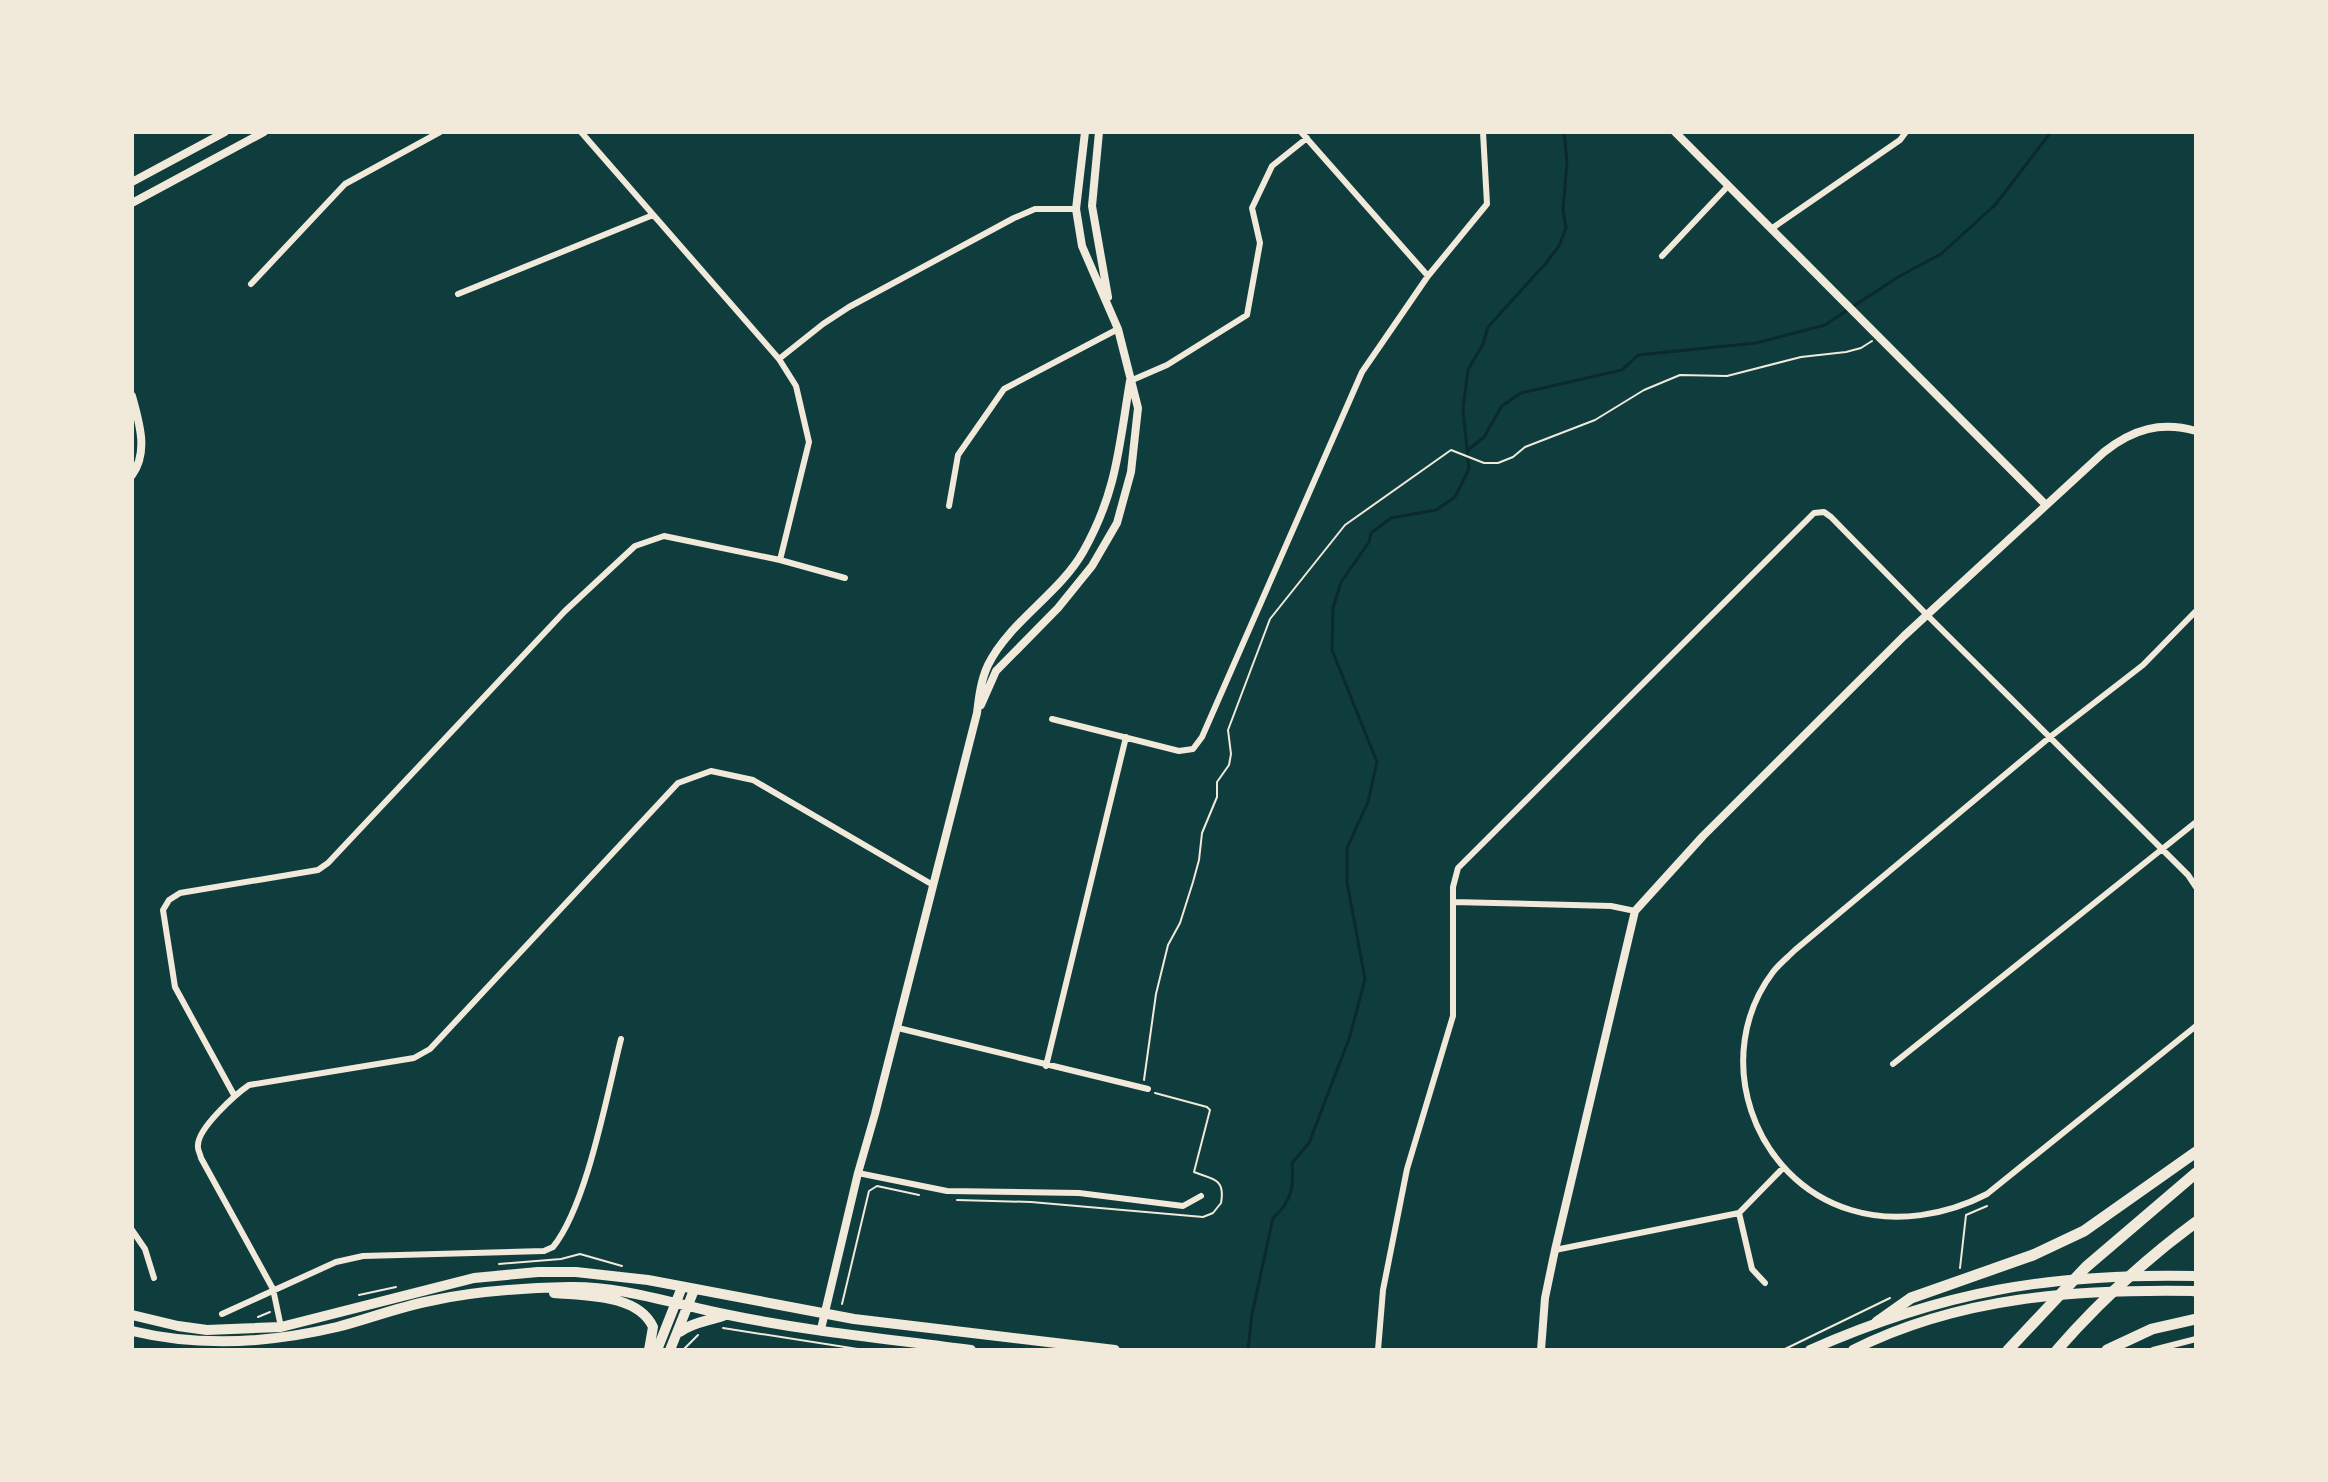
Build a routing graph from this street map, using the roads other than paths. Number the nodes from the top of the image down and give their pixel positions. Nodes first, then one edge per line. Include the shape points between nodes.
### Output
1 (225, 132) edge
2 (264, 132) edge
3 (440, 132) edge
4 (581, 132) edge
5 (1085, 132) edge
6 (1099, 132) edge
7 (1483, 132) edge
8 (1906, 132) edge
9 (1680, 134) edge
10 (1304, 135) edge
11 (132, 182) edge
12 (1728, 186) junction
13 (132, 203) edge
14 (1076, 209) junction
15 (653, 215) junction
16 (1771, 229) junction
17 (1662, 256) dead end
18 (1428, 276) junction
19 (251, 284) dead end
20 (458, 294) dead end
21 (1109, 303) junction
22 (1118, 329) junction
23 (779, 359) junction
24 (1130, 381) junction
25 (132, 396) edge
26 (2196, 431) edge
27 (132, 475) edge
28 (2046, 505) junction
29 (949, 506) dead end
30 (780, 560) junction
31 (845, 578) dead end
32 (2196, 611) edge
33 (1926, 614) junction
34 (977, 713) junction
35 (1052, 719) dead end
36 (1126, 737) junction
37 (2050, 737) junction
38 (2196, 822) edge
39 (2162, 849) junction
40 (933, 885) junction
41 (2196, 887) edge
42 (1453, 902) junction
43 (1635, 911) junction
44 (2196, 1026) edge
45 (898, 1028) junction
46 (621, 1039) dead end
47 (1893, 1064) dead end
48 (1046, 1066) junction
49 (1148, 1089) road end
50 (234, 1095) junction
51 (2196, 1152) edge
52 (1783, 1168) junction
53 (858, 1173) junction
54 (2196, 1173) edge
55 (1201, 1196) dead end
56 (1739, 1213) junction
57 (2196, 1222) edge
58 (132, 1230) edge
59 (1555, 1250) junction
60 (2196, 1276) edge
61 (154, 1278) dead end
62 (1765, 1283) dead end
63 (682, 1287) junction
64 (273, 1289) junction
65 (522, 1290) junction
66 (694, 1290) junction
67 (2196, 1291) edge
68 (682, 1305) junction
69 (824, 1313) junction
70 (222, 1314) dead end
71 (132, 1315) edge
72 (725, 1315) junction
73 (2196, 1319) edge
74 (1877, 1322) junction
75 (281, 1327) junction
76 (821, 1329) junction
77 (132, 1331) edge
78 (676, 1337) junction
79 (2196, 1339) edge
80 (649, 1350) edge
81 (657, 1350) edge
82 (670, 1350) edge
83 (971, 1350) edge
84 (1115, 1350) edge
85 (1378, 1350) edge
86 (1541, 1350) edge
87 (1810, 1350) edge
88 (1853, 1350) edge
89 (2008, 1350) edge
90 (2057, 1350) edge
91 (2107, 1350) edge
92 (2153, 1350) edge

1 - 11 street
2 - 13 street
3 - 19 street via 345,184
4 - 15 street
5 - 14 street
6 - 21 street via 1092,206
7 - 18 street via 1487,204
8 - 16 street
9 - 12 street
10 - 18 street
10 - 24 street via 1272,166 1252,208 1260,243 1247,315 1167,365
12 - 16 street
12 - 17 street
14 - 21 street via 1082,246
14 - 23 street via 1035,209 1014,218 849,307
15 - 20 street
15 - 23 street
16 - 28 street
18 - 36 street via 1362,372 1202,737 1193,749 1179,751
21 - 22 street
22 - 24 street
22 - 29 street via 1004,389 958,455
23 - 30 street via 796,386 809,442
24 - 34 street via 1118,466 1103,514 1081,555 996,652 985,672
24 - 34 street via 1138,408 1131,472 1117,523 1058,608 996,671
25 - 27 street via 142,444
26 - 28 street via 2172,426 2131,434
28 - 33 street
30 - 31 street
30 - 50 street via 664,536 635,546 565,611 328,863 318,870 180,893 169,900 163,910 175,987
32 - 37 street via 2143,665
33 - 37 street
33 - 42 street via 1819,511 1463,862 1455,876
33 - 43 street
34 - 40 street
35 - 36 street
36 - 48 street
37 - 39 street
37 - 52 street via 1773,972 1747,1026 1742,1068 1751,1114
38 - 39 street
39 - 41 street
39 - 47 street
40 - 45 street
40 - 50 street via 753,780 711,771 678,783 430,1049 414,1058 249,1085
42 - 43 street
42 - 85 street via 1453,1016 1407,1169 1383,1290
43 - 59 street
44 - 52 street via 2040,1153 1967,1204 1913,1216 1880,1216 1851,1210 1816,1193
45 - 48 street
45 - 53 street
46 - 64 street via 585,1176 556,1245 544,1251 363,1256
48 - 49 street
50 - 64 street via 197,1144
51 - 74 highway via 2084,1231 1911,1298
52 - 56 street
53 - 55 street via 947,1191 1079,1193 1183,1206
53 - 69 street
54 - 89 highway via 2086,1267
56 - 59 street
56 - 62 street via 1752,1269
57 - 90 highway
58 - 61 street
59 - 86 street
60 - 74 main road via 2037,1282 1944,1301
63 - 66 main road
63 - 68 main road
63 - 75 main road via 598,1273 503,1275 455,1282
64 - 70 street
64 - 75 street
65 - 68 main road via 595,1287
65 - 77 main road via 442,1299 278,1338 216,1342
65 - 80 main road via 637,1307 652,1324
66 - 68 main road
66 - 69 main road
67 - 88 main road via 2096,1291 2023,1298 1944,1315
68 - 72 main road
68 - 78 main road
68 - 81 main road
69 - 76 street
69 - 84 main road
71 - 75 main road via 207,1330
72 - 76 main road
72 - 78 main road via 687,1326
73 - 91 highway via 2152,1329
74 - 87 main road
76 - 83 main road
78 - 82 main road
79 - 92 street

